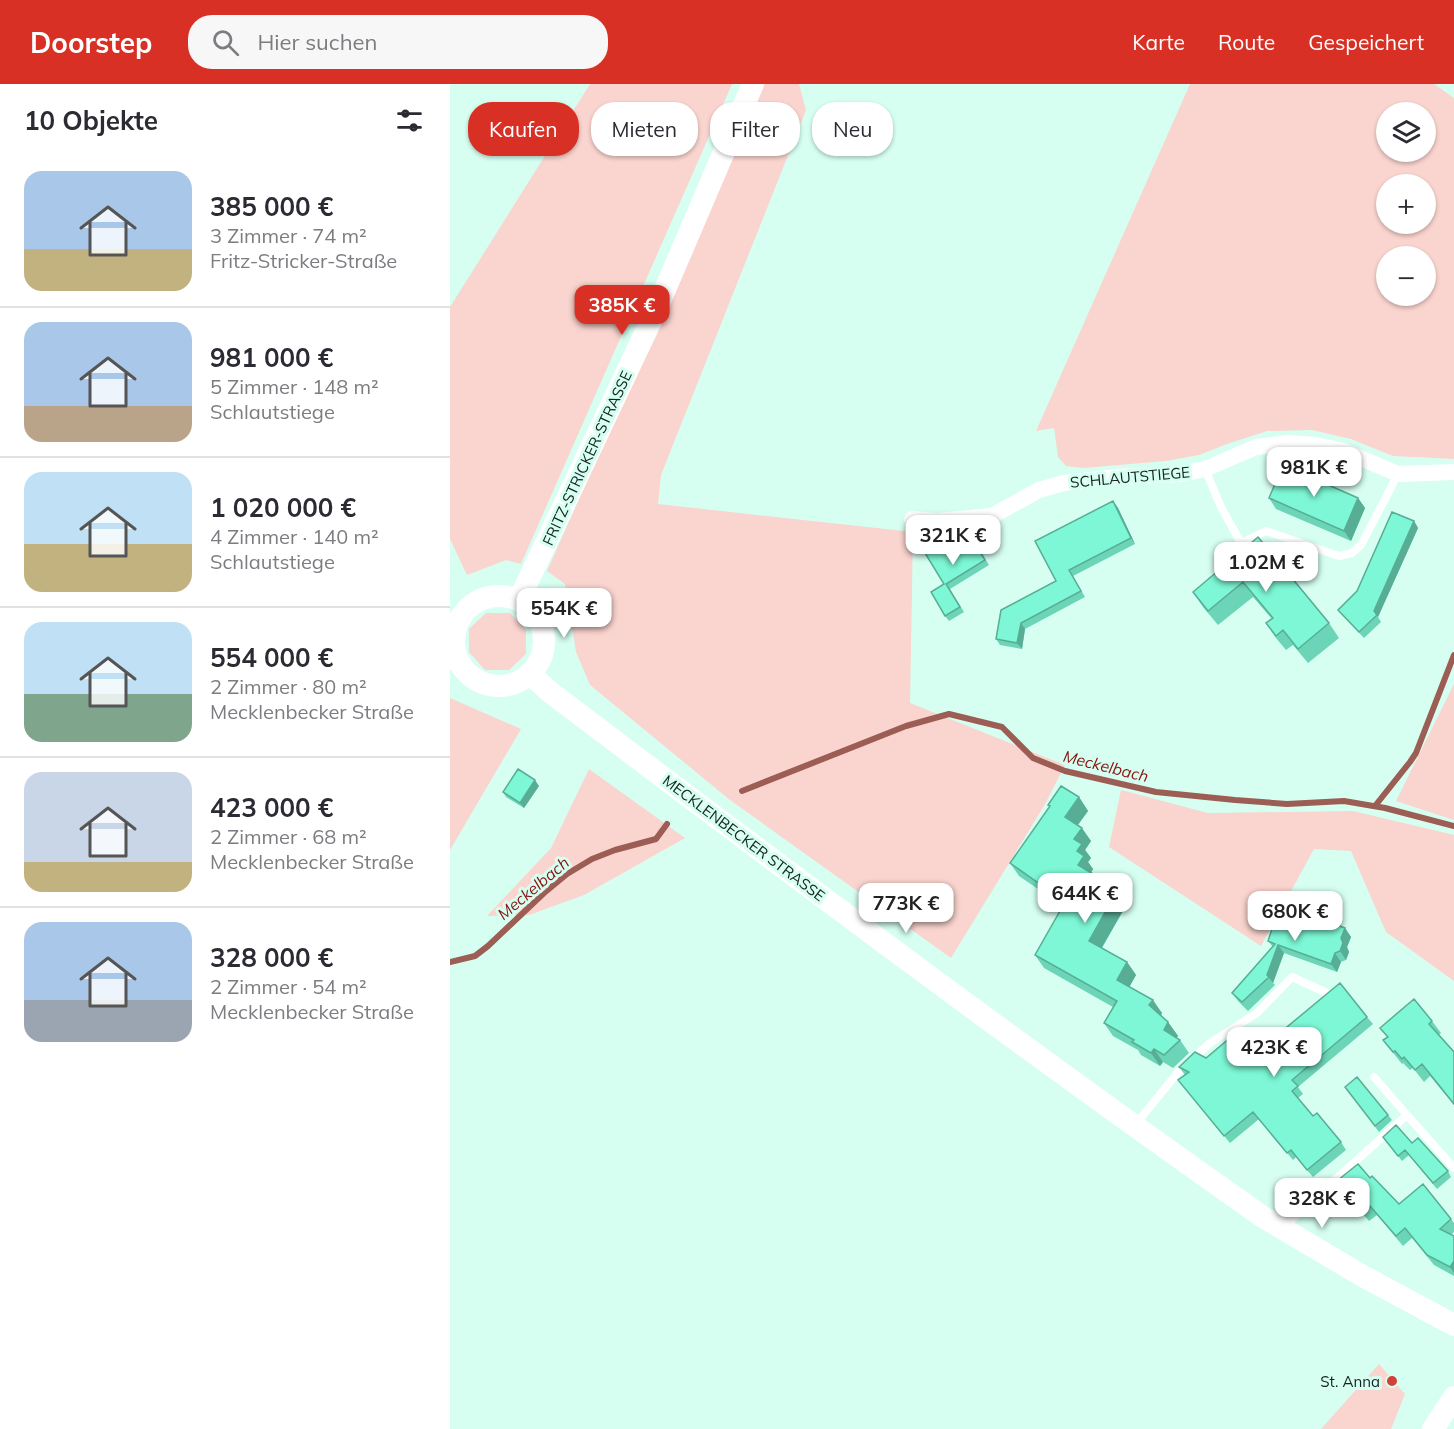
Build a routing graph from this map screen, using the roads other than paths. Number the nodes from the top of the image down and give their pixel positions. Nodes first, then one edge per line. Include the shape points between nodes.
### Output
1 (753, 84) edge
2 (1205, 469) junction
3 (1454, 472) edge
4 (1398, 474) junction
5 (912, 519) dead end
6 (1241, 543) junction
7 (1211, 581) edge
8 (519, 600) junction
9 (452, 642) edge
10 (530, 674) junction
11 (1325, 992) edge
12 (1374, 1077) dead end
13 (1407, 1115) junction
14 (1134, 1127) junction
15 (1454, 1168) edge
16 (1282, 1230) junction
17 (1454, 1325) edge
18 (1454, 1397) edge
19 (1433, 1429) edge

1 - 8 main road, FRITZ-STRICKER-STRASSE via 658,306
2 - 4 street, SCHLAUTSTIEGE via 1256,447 1288,443 1344,451
2 - 5 street, SCHLAUTSTIEGE via 1064,483 1039,490 992,516
2 - 6 lane
3 - 4 street, SCHLAUTSTIEGE
4 - 6 lane via 1361,545 1352,553 1339,556 1266,531
6 - 7 lane
8 - 9 main road via 483,598 466,609 456,624
8 - 10 main road via 533,612 544,643 540,660
9 - 10 main road via 466,672 481,682 497,686
10 - 14 main road, MECKLENBECKER STRASSE via 716,818
11 - 14 lane via 1292,977 1257,1013 1210,1043 1179,1071
12 - 13 lane
13 - 15 lane
13 - 16 lane
14 - 16 main road, MECKLENBECKER STRASSE
16 - 17 main road, MECKLENBECKER STRASSE
18 - 19 main road

